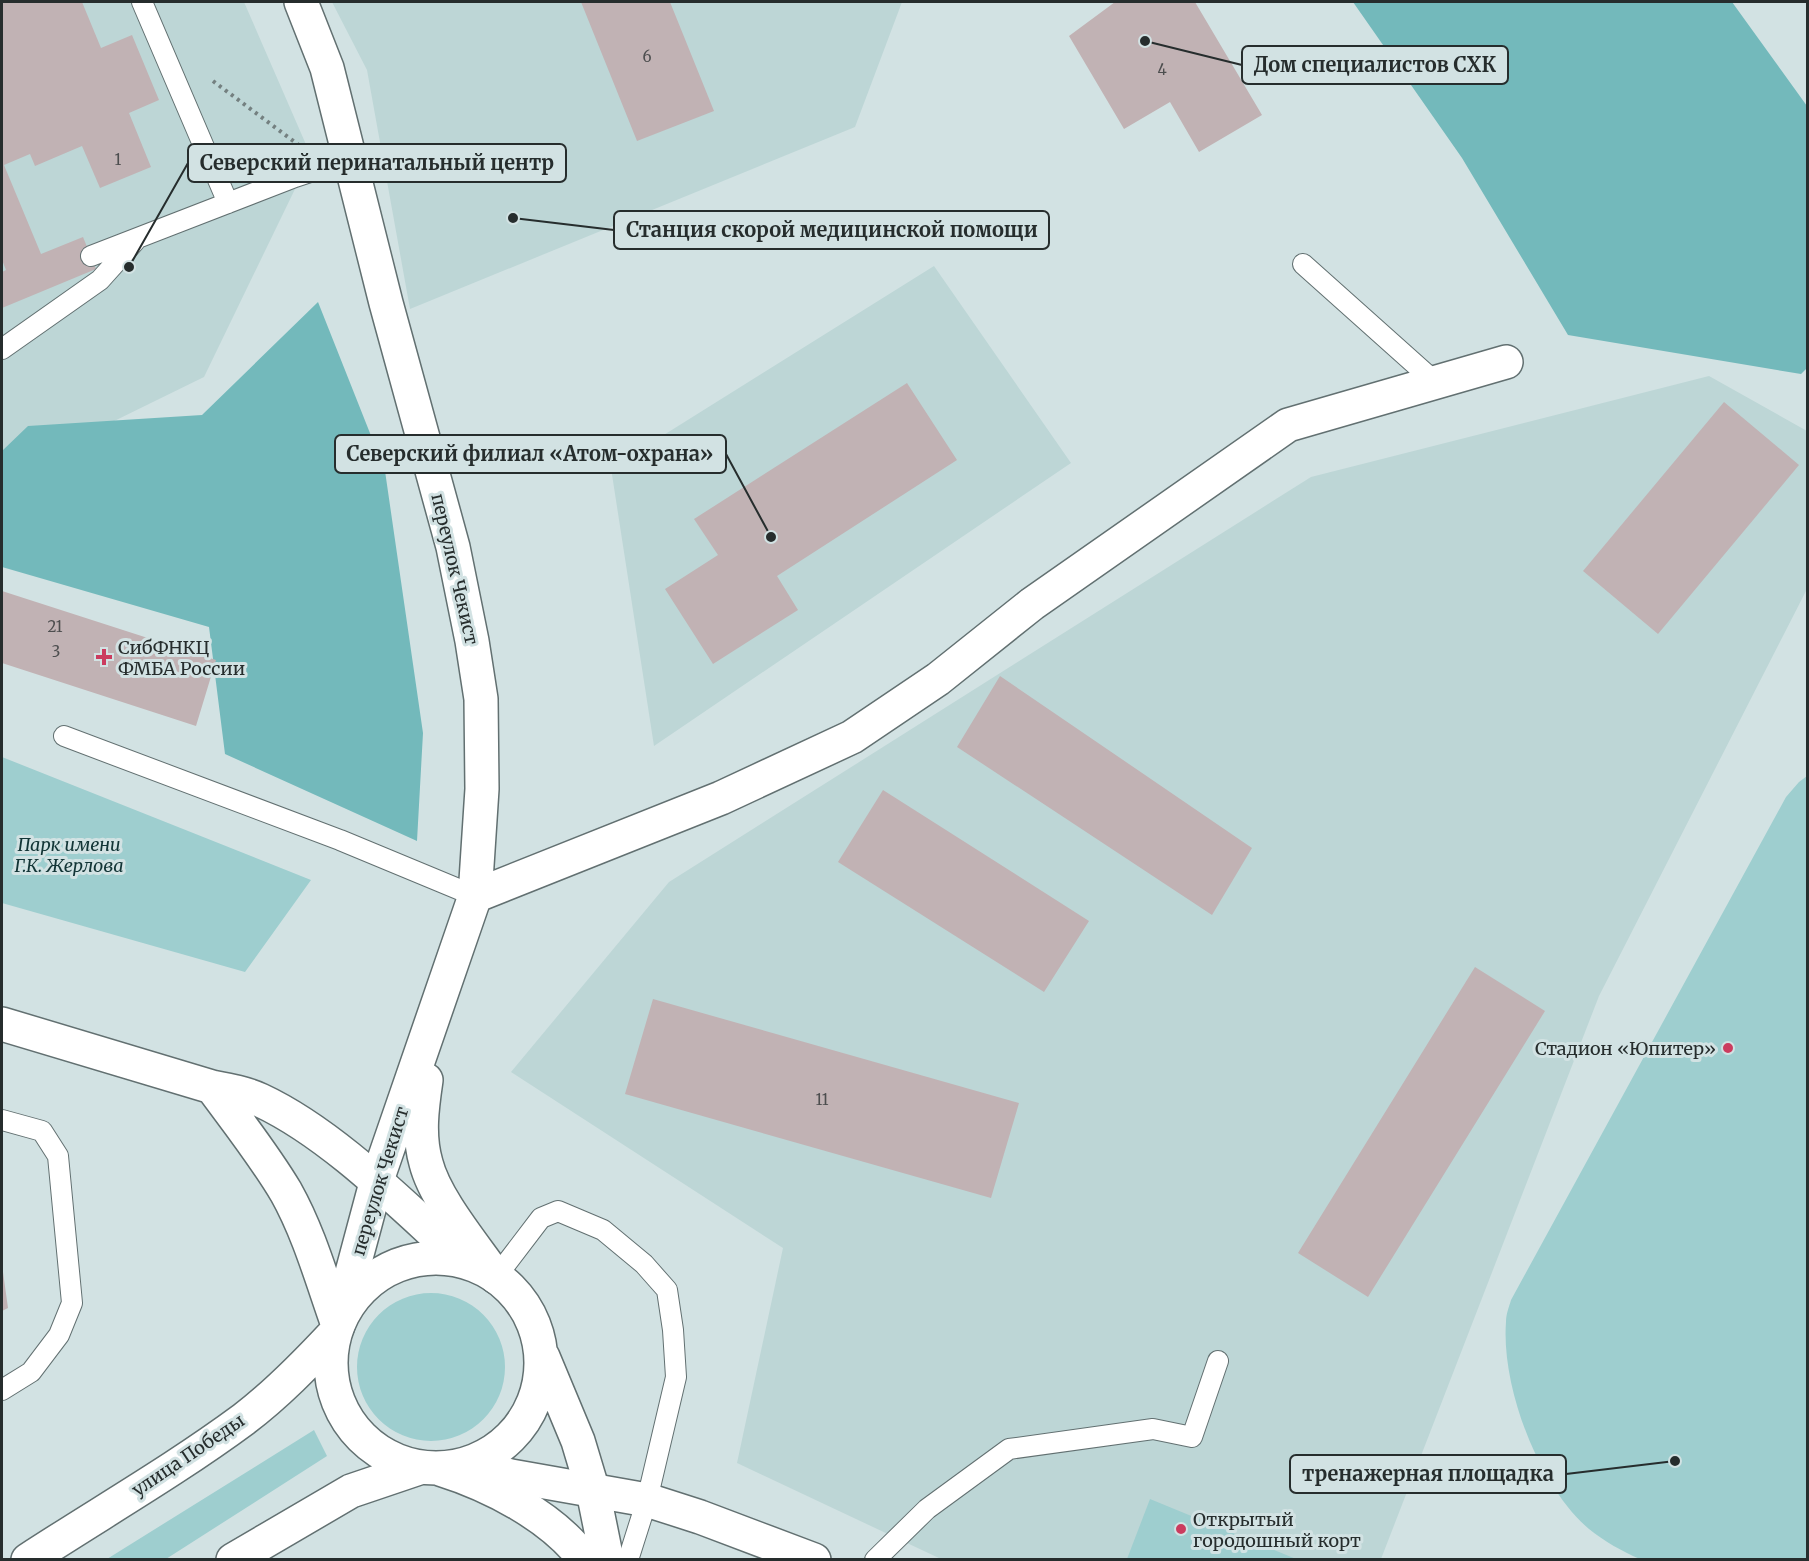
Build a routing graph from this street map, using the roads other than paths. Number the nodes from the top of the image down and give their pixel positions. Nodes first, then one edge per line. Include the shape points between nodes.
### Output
1 (142, 2) edge
2 (301, 2) edge
3 (350, 159) junction
4 (228, 203) junction
5 (137, 239) junction
6 (91, 256) dead end
7 (1303, 264) dead end
8 (2, 349) edge
9 (1506, 362) dead end
10 (1435, 382) junction
11 (64, 736) dead end
12 (475, 896) junction
13 (2, 1024) edge
14 (426, 1039) junction
15 (212, 1087) junction
16 (2, 1120) edge
17 (376, 1183) junction
18 (464, 1261) junction
19 (496, 1277) junction
20 (336, 1329) junction
21 (541, 1353) junction
22 (1218, 1361) dead end
23 (2, 1390) edge
24 (442, 1467) junction
25 (593, 1491) junction
26 (647, 1500) junction
27 (28, 1560) edge
28 (233, 1560) edge
29 (585, 1560) edge
30 (607, 1560) edge
31 (628, 1560) edge
32 (814, 1560) edge
33 (874, 1560) edge

1 - 4 lane
2 - 3 street, переулок Чекист via 327,68
3 - 4 lane
3 - 12 street, переулок Чекист via 453,547 472,641 481,699 482,789
4 - 5 lane
5 - 6 lane
5 - 8 lane via 100,280
7 - 10 lane
9 - 10 street
10 - 12 street via 1288,425 1032,604 938,679 852,737 721,798
11 - 12 lane via 340,840
12 - 14 street, переулок Чекист
13 - 15 street
14 - 17 street, переулок Чекист
14 - 19 street, переулок Чекист via 427,1076 421,1127 425,1162 446,1206
15 - 17 street via 261,1100 335,1148
15 - 20 street via 286,1192 307,1235
16 - 23 lane via 42,1131 58,1156 72,1303 59,1335 31,1372
17 - 18 street
17 - 20 street, переулок Чекист
18 - 19 street
18 - 20 street via 433,1258 403,1263 375,1276 344,1311
19 - 21 street via 526,1310
19 - 26 lane via 541,1218 558,1211 603,1230 644,1264 667,1290 676,1377
20 - 24 street via 331,1351 332,1386 356,1432 383,1455 399,1462
20 - 27 street, улица Победы via 276,1393 244,1419
21 - 24 street via 538,1392 520,1427 492,1453
21 - 25 street via 578,1441
22 - 33 lane via 1192,1437 1153,1429 1009,1449 927,1509
24 - 25 street
24 - 28 street via 351,1491
24 - 29 street via 531,1512 560,1532
25 - 26 street
25 - 30 street
26 - 31 lane
26 - 32 street

